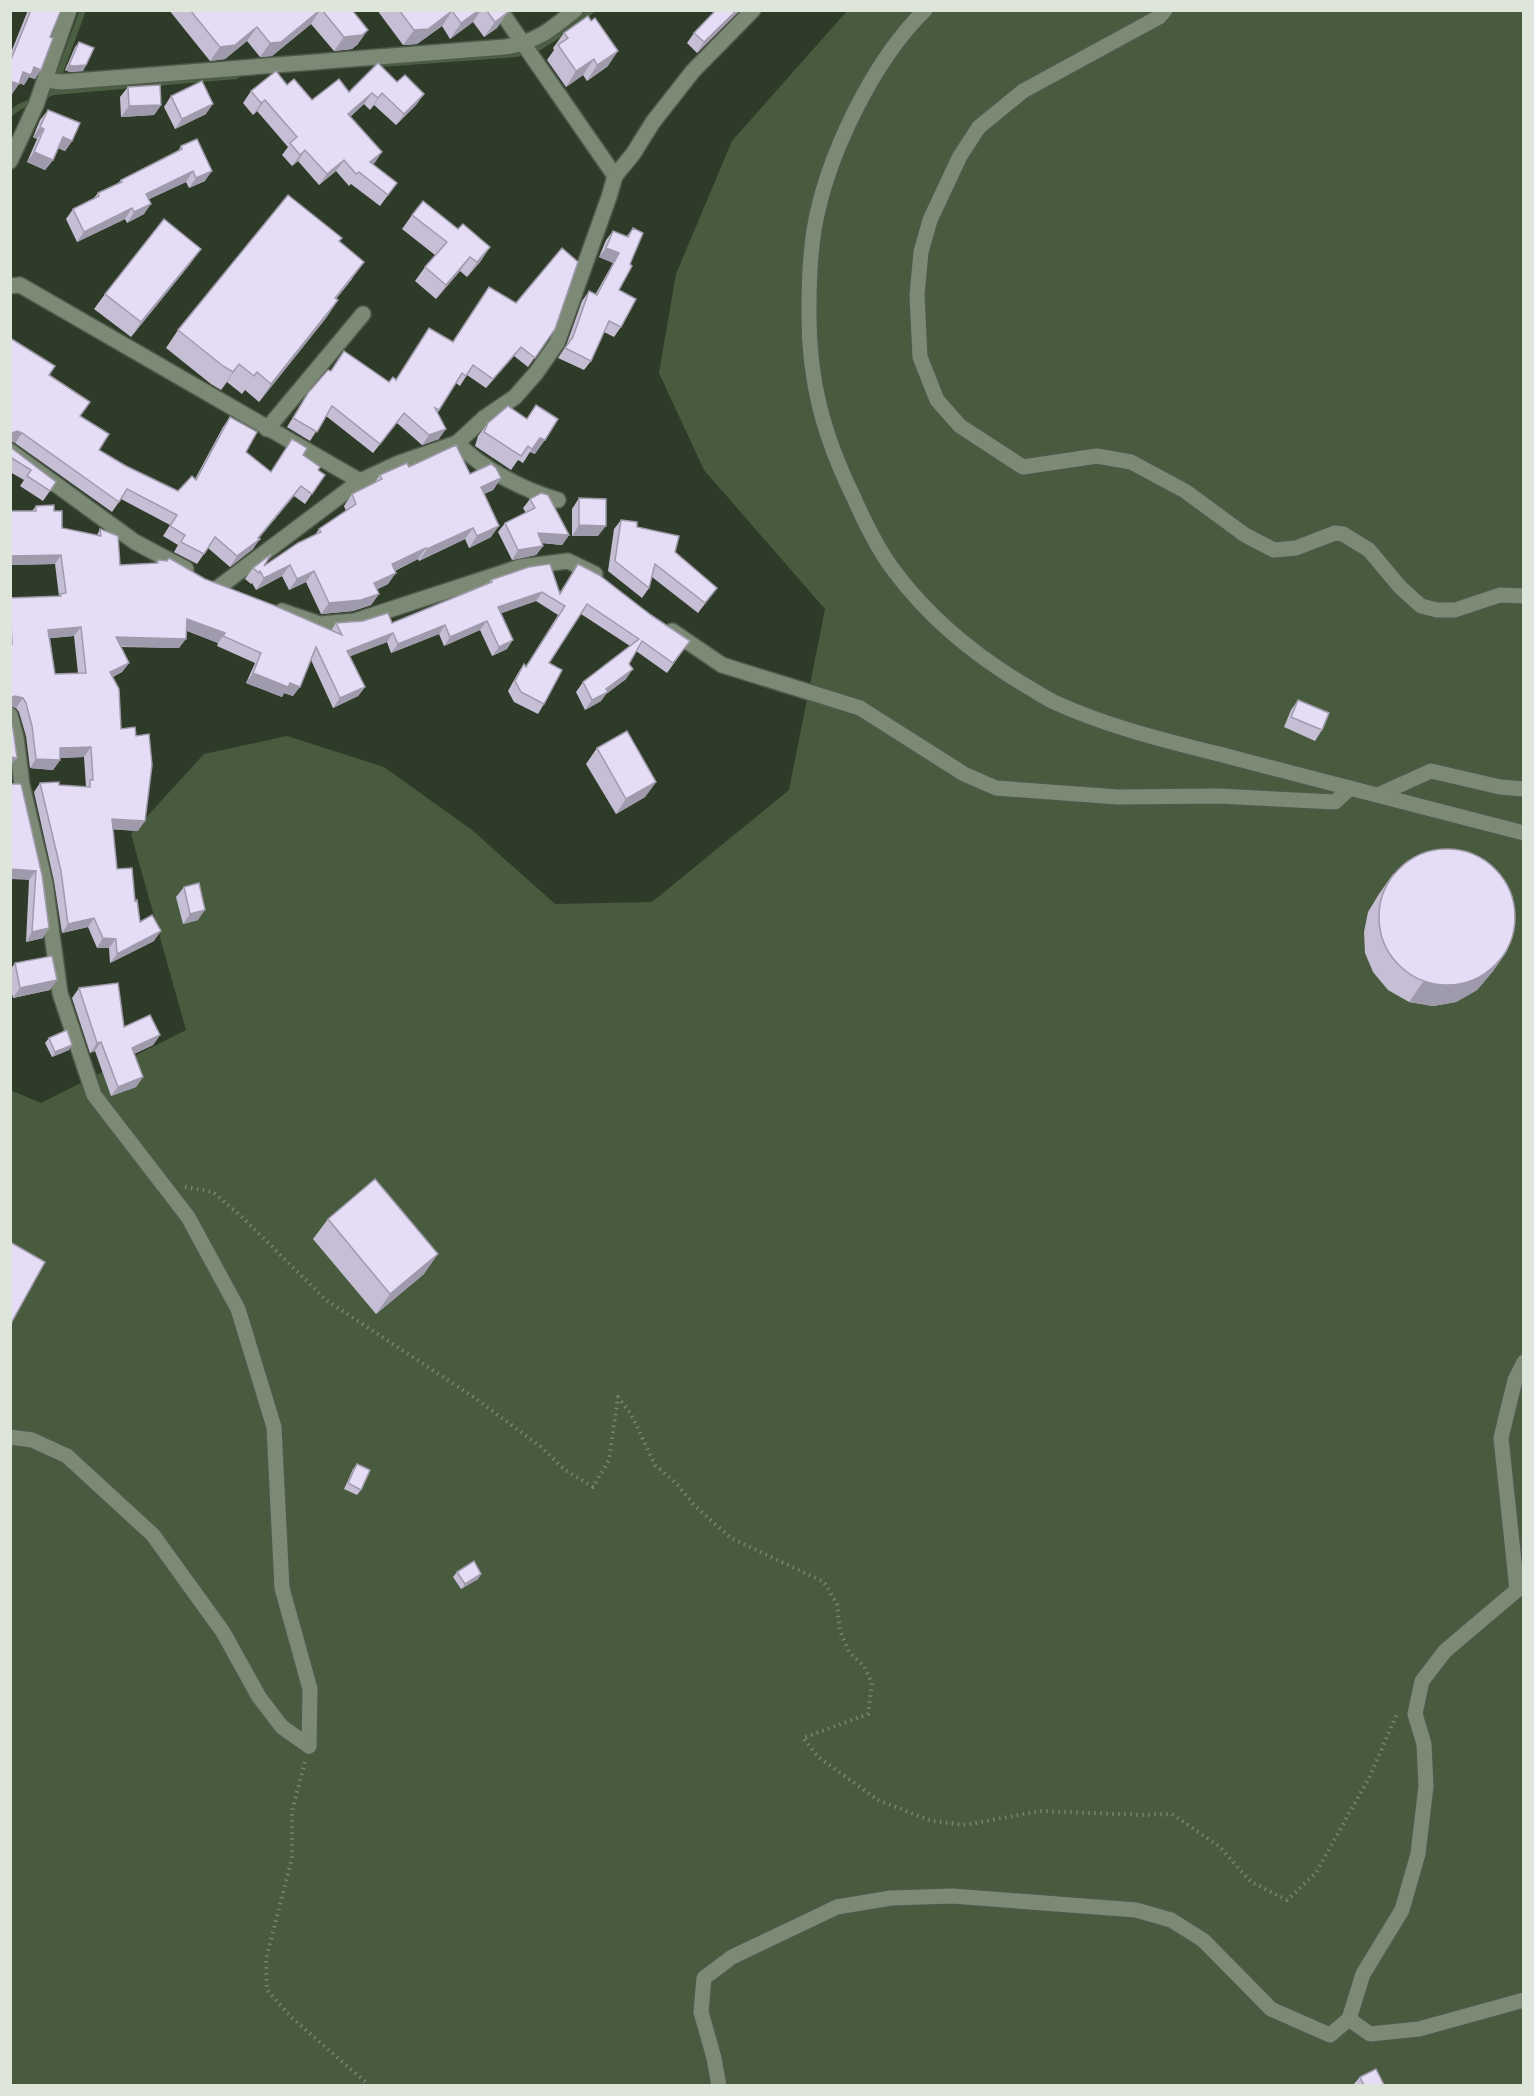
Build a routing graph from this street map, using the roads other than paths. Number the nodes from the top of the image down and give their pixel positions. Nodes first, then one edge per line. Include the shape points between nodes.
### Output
1 (69, 10) edge
2 (500, 10) edge
3 (575, 10) edge
4 (753, 10) edge
5 (925, 10) edge
6 (1165, 10) edge
7 (526, 49) junction
8 (50, 83) junction
9 (10, 161) edge
10 (615, 176) junction
11 (10, 286) edge
12 (363, 314) dead end
13 (267, 429) junction
14 (457, 443) junction
15 (10, 451) edge
16 (360, 481) junction
17 (558, 500) dead end
18 (209, 581) junction
19 (607, 583) edge
20 (241, 595) edge
21 (1524, 596) edge
22 (263, 603) edge
23 (660, 623) edge
24 (10, 715) edge
25 (1350, 788) junction
26 (1524, 789) edge
27 (1380, 794) junction
28 (1524, 833) edge
29 (1524, 1362) edge
30 (10, 1437) edge
31 (1524, 2000) edge
32 (1349, 2019) junction
33 (719, 2085) edge

1 - 8 street
2 - 7 street
3 - 7 street
4 - 10 street via 693,71
5 - 25 street via 887,57 862,98 827,178 814,229 809,339 816,397 837,463 862,515 893,570 930,614 991,665 1055,702 1122,728
6 - 21 street via 1159,17 1023,91 979,127 960,156 930,220 921,252 917,295 920,357 937,400 960,426 1023,467 1097,456 1131,462 1185,491 1245,535 1274,550 1296,548 1335,533 1343,534 1369,550 1421,606 1455,610 1500,595
7 - 8 street
7 - 10 street
8 - 9 street
10 - 14 street via 557,343 515,397
11 - 13 street via 20,285
12 - 13 street
13 - 16 street
14 - 16 street via 399,462
14 - 17 street via 469,456
15 - 18 street via 135,542
16 - 18 street
18 - 20 street
19 - 22 street via 568,561 520,567 354,621 320,624
23 - 25 street via 722,665 860,708 964,774 996,788 1118,797 1218,796 1335,802
24 - 30 street via 45,883 60,993 94,1095 189,1217 238,1308 274,1427 282,1588 310,1689 309,1746 282,1727 259,1697 223,1632 153,1535 67,1456 32,1440
25 - 27 street
26 - 27 street via 1431,771
27 - 28 street
29 - 32 street via 1515,1380 1501,1438 1517,1590 1445,1651 1422,1681 1415,1714 1424,1744 1426,1786 1418,1854 1402,1910 1363,1974
31 - 32 street via 1419,2029 1370,2034
32 - 33 street via 1330,2035 1270,2009 1203,1940 1171,1920 1136,1910 952,1896 891,1898 837,1907 732,1957 704,1978 701,2013

